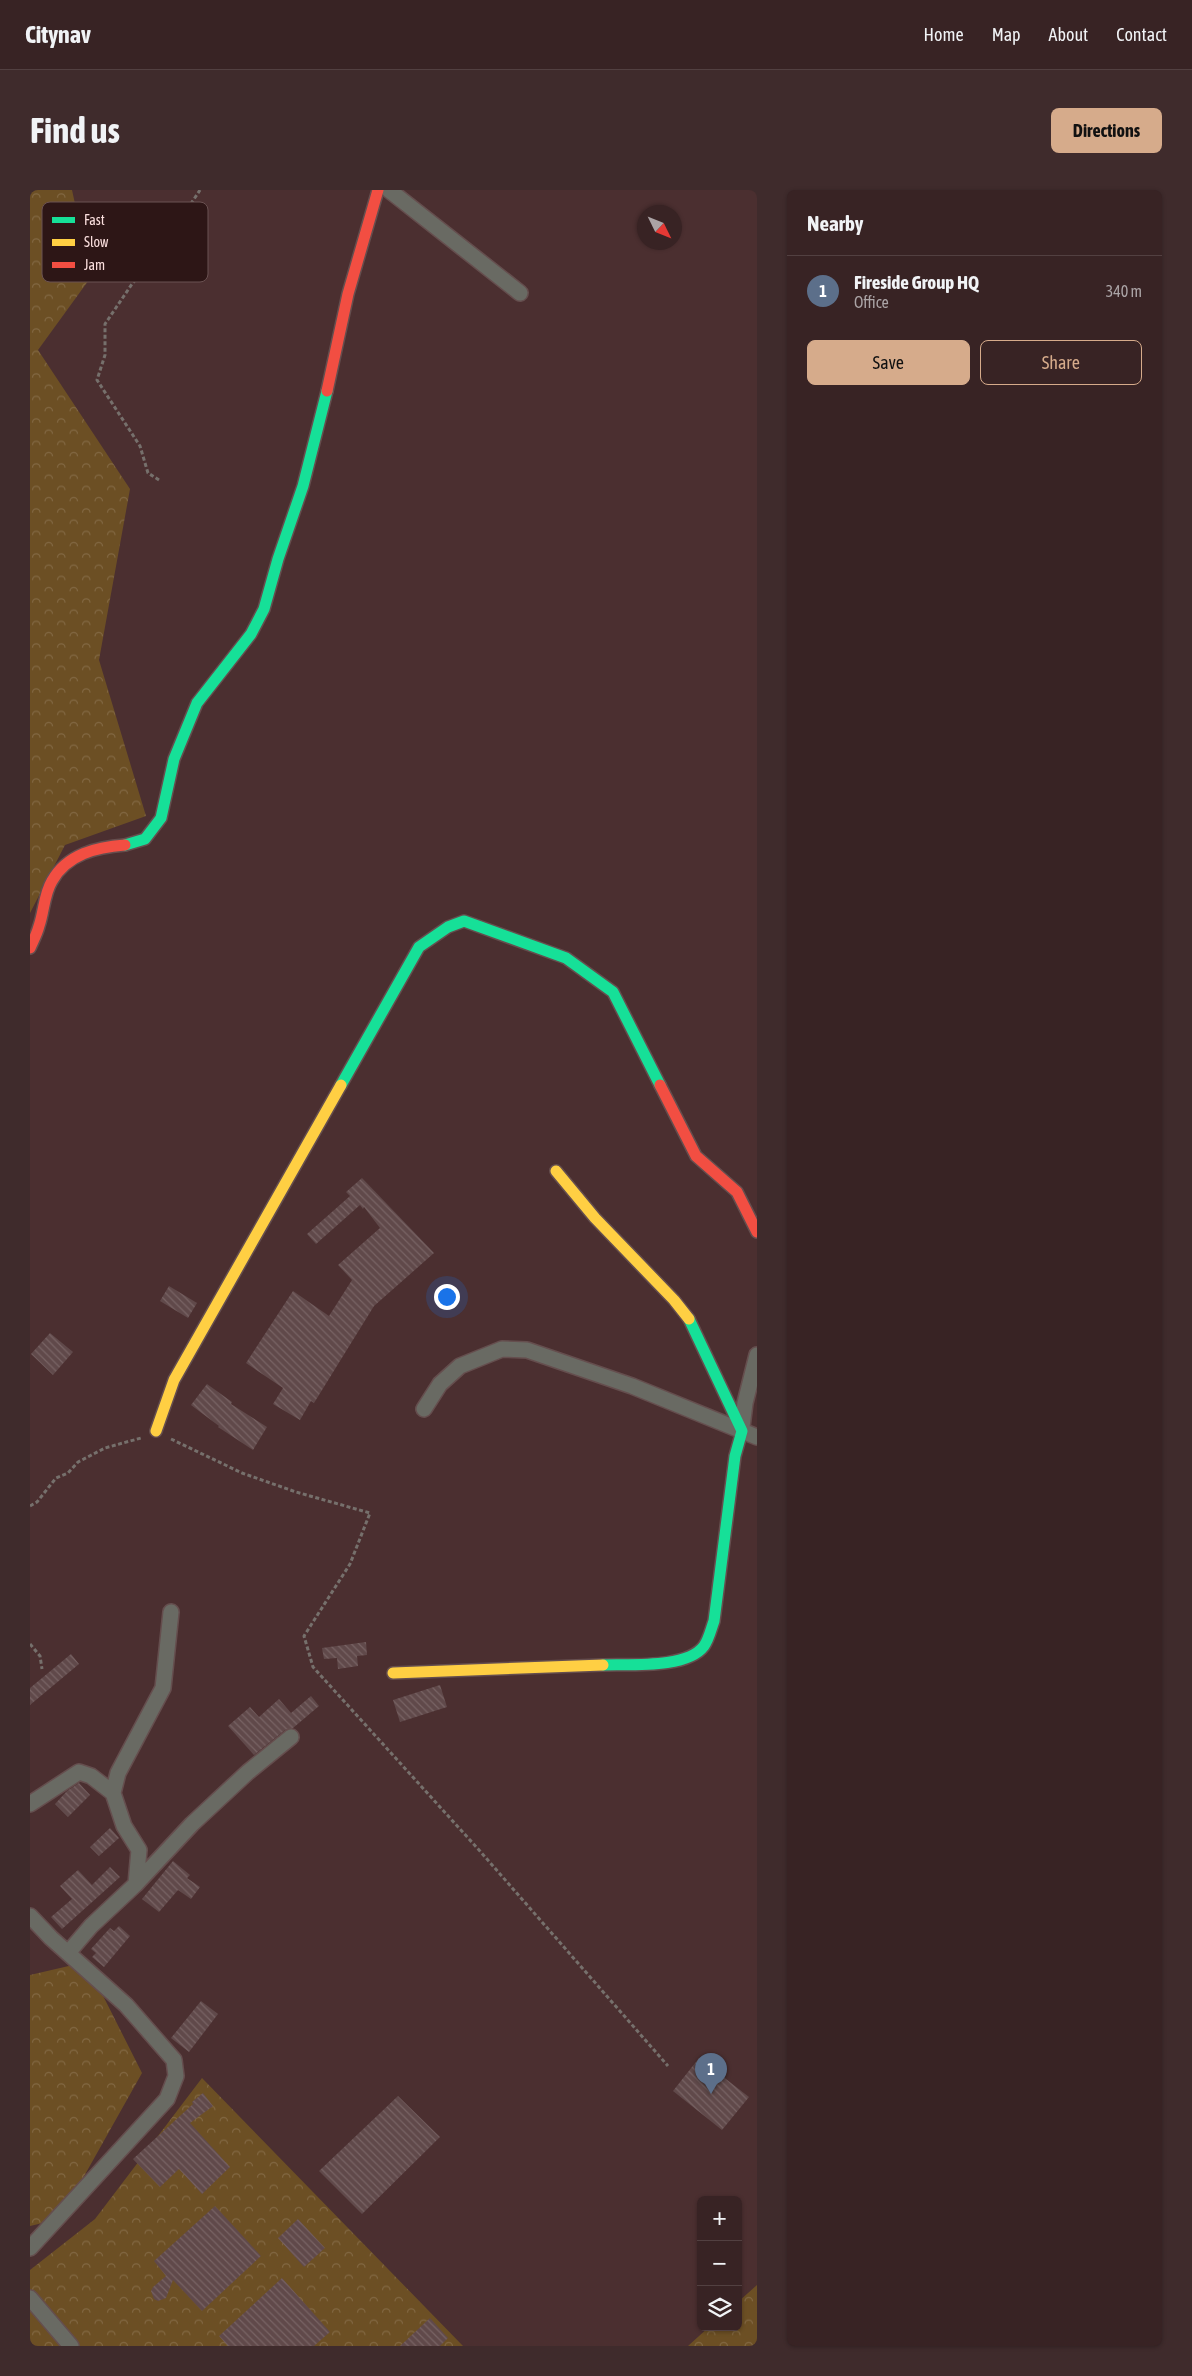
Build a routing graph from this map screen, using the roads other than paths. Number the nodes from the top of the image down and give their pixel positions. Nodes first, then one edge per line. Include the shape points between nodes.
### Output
1 (378, 190) edge
2 (389, 190) edge
3 (520, 293) dead end
4 (30, 948) edge
5 (556, 1171) dead end
6 (757, 1232) edge
7 (757, 1356) edge
8 (424, 1410) dead end
9 (156, 1431) road end
10 (742, 1431) junction
11 (757, 1437) edge
12 (171, 1612) dead end
13 (393, 1672) dead end
14 (291, 1737) dead end
15 (113, 1793) junction
16 (30, 1804) edge
17 (136, 1884) junction
18 (30, 1916) edge
19 (68, 1953) junction
20 (30, 2248) edge
21 (30, 2298) edge
22 (72, 2346) edge

1 - 4 street via 348,294 337,352 303,486 264,609 251,634 193,711 174,759 161,818 145,839 99,848 64,865 51,882 39,928
2 - 3 street
5 - 10 street via 594,1218 674,1300 692,1323
6 - 9 street via 737,1192 696,1156 613,992 566,958 464,921 448,927 419,947 174,1380
7 - 10 street via 744,1403
8 - 10 street via 440,1384 460,1366 502,1349 527,1350 632,1386
10 - 11 street
10 - 13 street via 735,1456 714,1621 708,1643 694,1655 669,1663
12 - 15 street via 163,1688 118,1773
14 - 17 street via 192,1824
15 - 16 street via 91,1776 79,1772
15 - 17 street via 124,1826 139,1850
17 - 19 street via 91,1926
18 - 19 street
19 - 20 street via 126,2005 174,2060 176,2076 167,2099
21 - 22 street

